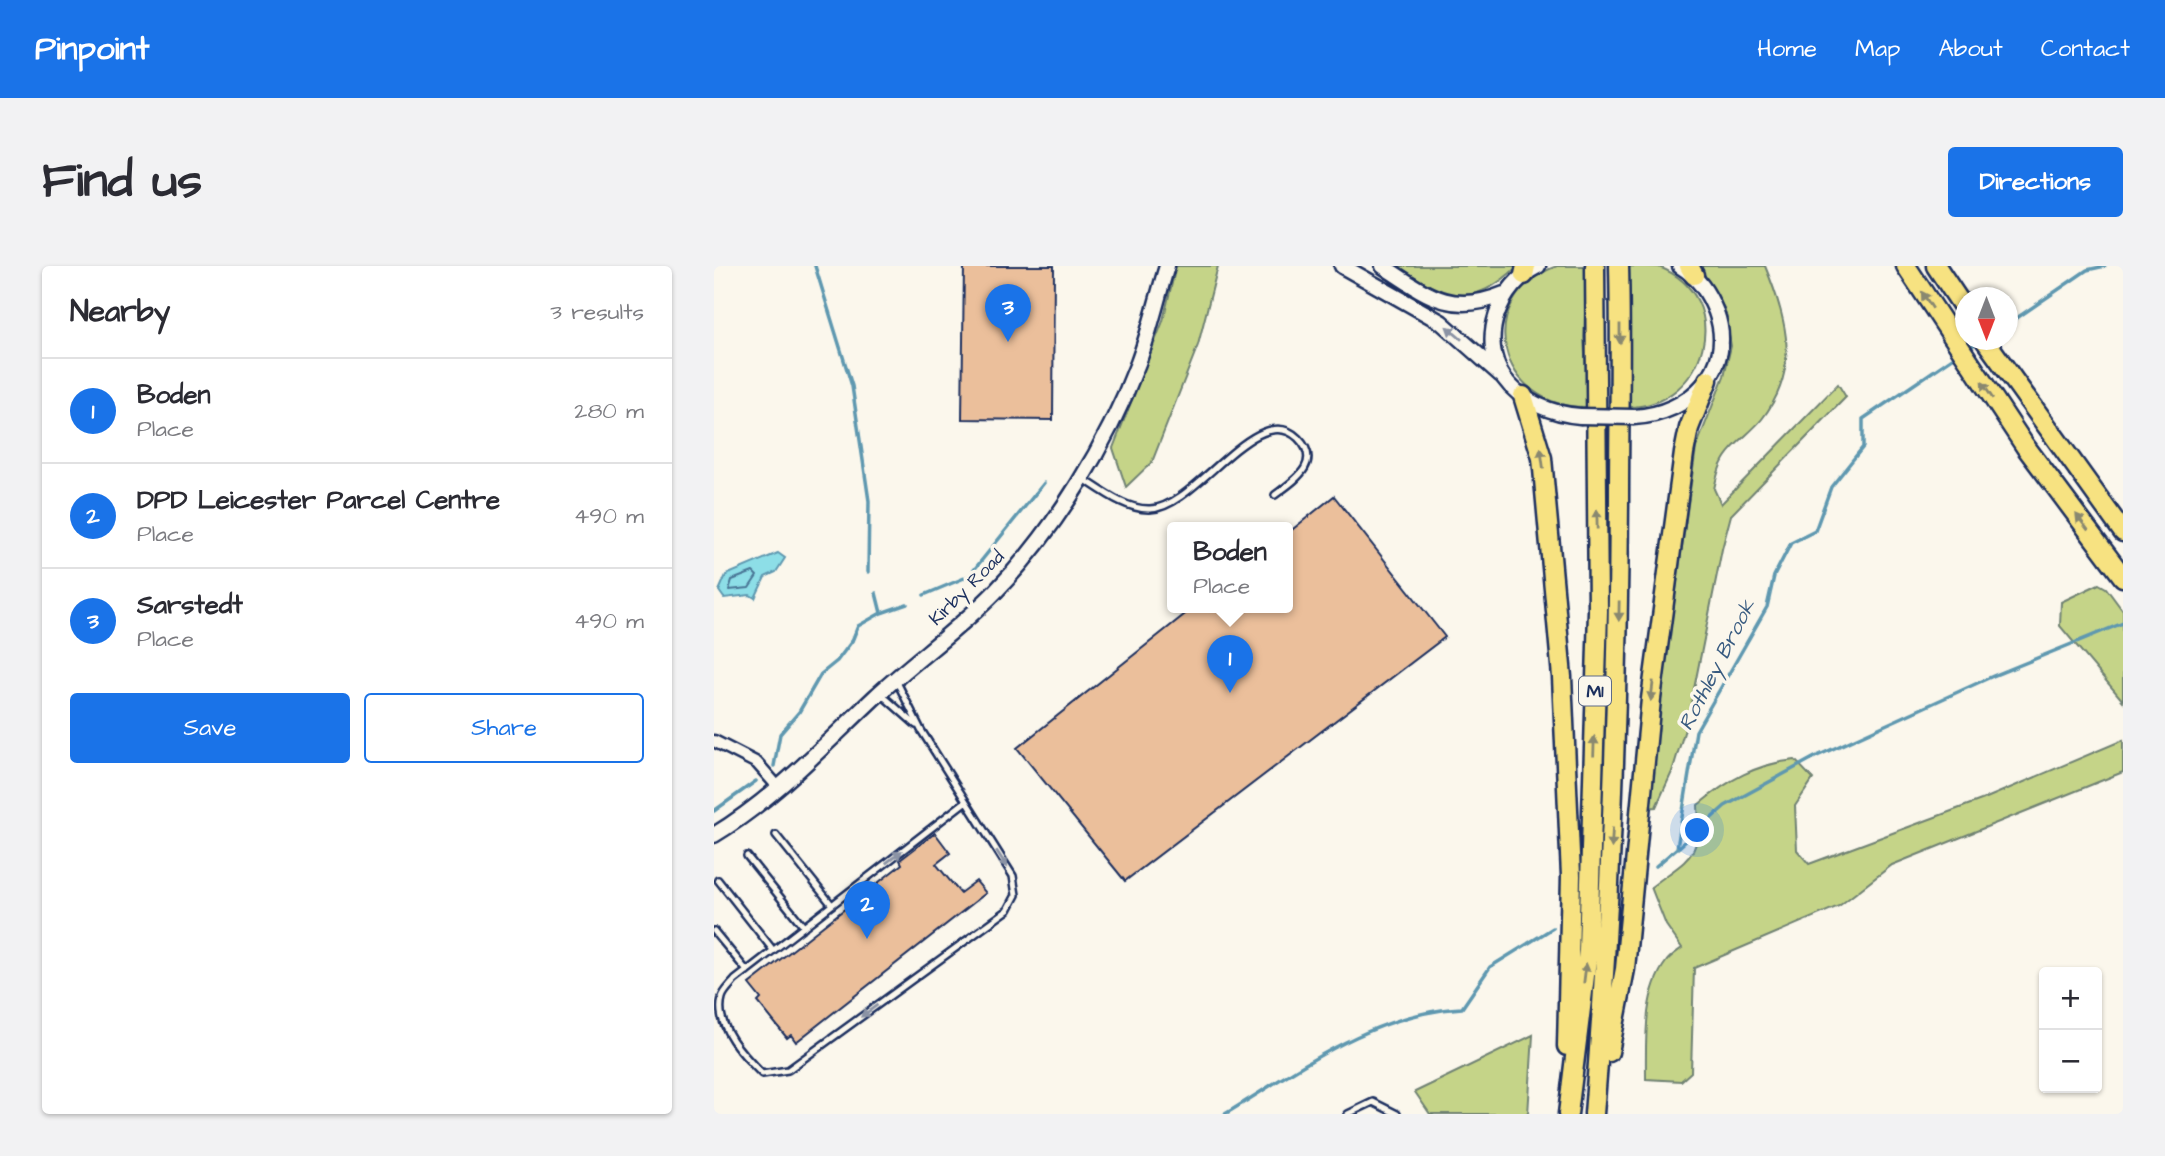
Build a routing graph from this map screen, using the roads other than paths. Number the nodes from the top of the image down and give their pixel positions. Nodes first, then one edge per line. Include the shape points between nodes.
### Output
1 (1155, 266) edge
2 (1167, 266) edge
3 (1342, 266) edge
4 (1383, 266) edge
5 (1595, 266) edge
6 (1619, 266) edge
7 (1906, 266) edge
8 (1936, 266) edge
9 (1530, 269) edge
10 (1687, 269) edge
11 (1504, 294) junction
12 (1955, 295) edge
13 (1157, 298) junction
14 (1992, 350) edge
15 (1502, 376) junction
16 (1708, 380) junction
17 (1523, 396) junction
18 (1080, 477) junction
19 (1275, 495) dead end
20 (2123, 532) edge
21 (2123, 577) edge
22 (896, 680) junction
23 (880, 693) junction
24 (921, 730) junction
25 (714, 741) edge
26 (779, 789) junction
27 (965, 802) junction
28 (714, 835) edge
29 (776, 835) dead end
30 (747, 856) dead end
31 (718, 880) dead end
32 (832, 905) junction
33 (803, 927) junction
34 (714, 931) edge
35 (773, 950) junction
36 (747, 971) junction
37 (1348, 1114) edge
38 (1397, 1114) edge
39 (1567, 1114) edge
40 (1596, 1114) edge

1 - 13 main road, Kirby Road
2 - 13 main road, Kirby Road
15 -> 3 main road via 1441,322
4 - 11 main road via 1454,305 1472,305
39 -> 5 highway, M1 via 1588,951 1598,611
6 -> 40 highway, M1 via 1619,609 1607,960
21 -> 7 highway via 2025,446
8 - 12 highway
9 - 11 main road
10 - 16 main road via 1712,302 1721,332 1720,358
11 - 15 main road via 1494,338
13 - 18 main road, Kirby Road via 1124,397
14 - 20 highway
15 - 17 main road
16 - 17 main road, bridge via 1674,409 1652,416 1554,412
16 -> 40 highway via 1684,453 1651,699 1625,969
39 -> 17 highway via 1571,876 1562,677 1542,458
18 - 19 lane via 1124,503 1149,510 1172,503 1250,440 1277,427 1290,431 1305,445 1309,459 1303,474
18 - 22 main road, Kirby Road via 1040,538 995,591
22 - 23 main road, Kirby Road
22 - 24 lane
23 - 24 lane
23 - 26 main road, Kirby Road
24 - 27 lane
25 - 26 street via 757,763
26 - 28 main road, Kirby Road
32 -> 27 lane
27 -> 36 lane via 1013,876 1016,895 1008,910 788,1070 762,1074 740,1052 722,1021 722,998
29 - 32 lane
30 - 33 lane
31 - 35 lane
32 - 33 lane
33 - 35 lane
34 - 36 lane
35 - 36 lane
37 - 38 lane via 1373,1102

